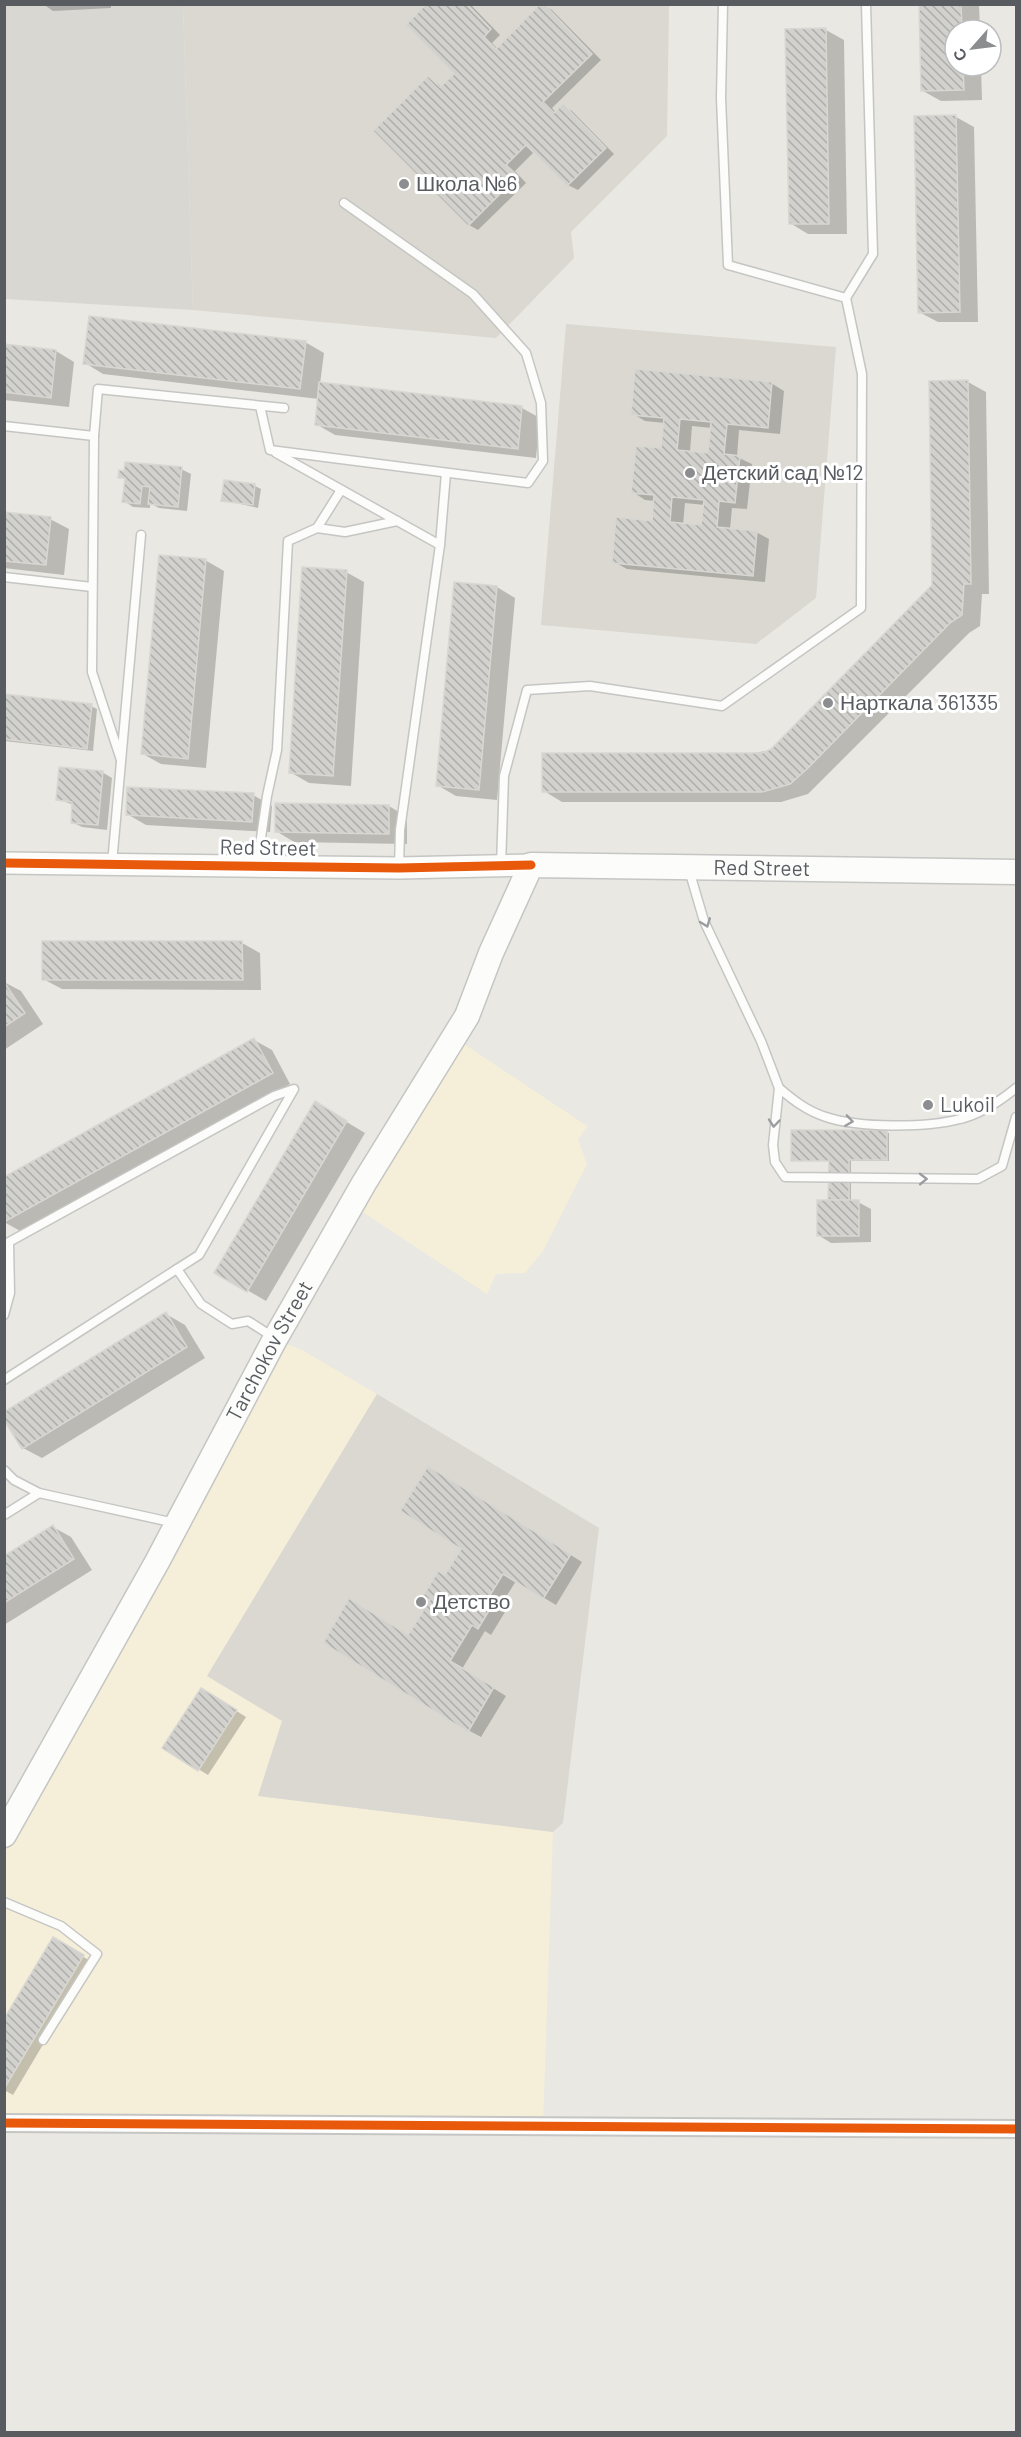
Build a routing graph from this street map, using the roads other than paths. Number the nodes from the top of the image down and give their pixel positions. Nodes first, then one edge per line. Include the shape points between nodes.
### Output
1 (723, 4) edge
2 (866, 4) edge
3 (344, 203) dead end
4 (846, 298) junction
5 (260, 406) junction
6 (284, 408) dead end
7 (4, 426) edge
8 (94, 436) junction
9 (270, 450) junction
10 (446, 473) junction
11 (341, 490) junction
12 (397, 521) junction
13 (317, 528) junction
14 (141, 536) dead end
15 (440, 545) junction
16 (4, 577) edge
17 (92, 587) junction
18 (121, 760) junction
19 (112, 864) junction
20 (531, 865) junction
21 (257, 866) junction
22 (501, 866) junction
23 (688, 867) junction
24 (10, 868) edge
25 (399, 868) junction
26 (1017, 872) edge
27 (778, 1088) junction
28 (1017, 1088) edge
29 (1017, 1117) edge
30 (177, 1269) junction
31 (4, 1315) edge
32 (275, 1339) junction
33 (4, 1380) edge
34 (4, 1470) edge
35 (39, 1493) junction
36 (4, 1515) edge
37 (177, 1524) junction
38 (10, 1811) edge
39 (4, 1835) edge
40 (4, 1902) edge
41 (43, 2040) dead end
42 (4, 2123) edge
43 (1017, 2129) edge

1 - 4 lane via 721,98 728,266
2 - 4 lane via 873,254
3 - 10 lane via 473,294 526,353 541,403 543,461 528,483
4 - 22 lane via 862,374 861,608 722,706 590,686 527,690 504,776
5 - 6 lane
5 - 8 lane via 98,389
5 - 9 lane
7 - 8 lane
8 - 17 lane
9 - 10 lane
9 - 11 lane
10 - 15 lane
11 - 12 lane
11 - 13 lane
12 - 13 lane via 345,532
12 - 15 lane
13 - 21 lane via 288,541 277,750
14 - 18 lane
15 - 25 lane via 400,830
16 - 17 lane
17 - 18 lane via 92,672
18 - 19 lane
19 - 21 street, Red Street
19 - 24 street, Red Street
20 - 22 street, Red Street
20 - 23 main road, Red Street
20 - 32 main road, Tarchokov Street via 490,953 467,1016 364,1183
21 - 25 street, Red Street
22 - 25 street, Red Street
23 - 26 main road, Red Street
23 -> 27 lane via 704,921 761,1041
27 -> 28 lane via 796,1103 827,1117 915,1125 960,1119 995,1104
27 -> 29 lane via 773,1145 775,1162 785,1177 978,1179 1002,1166
30 - 31 lane via 198,1256 294,1089 274,1096 9,1242 10,1293
30 - 32 lane via 201,1304 232,1324 248,1321
30 - 33 lane
32 - 37 main road, Tarchokov Street
34 - 35 lane
35 - 36 lane
35 - 37 lane
37 - 38 main road, Tarchokov Street
38 - 39 main road, Tarchokov Street
40 - 41 lane via 61,1926 97,1954
42 - 43 street

